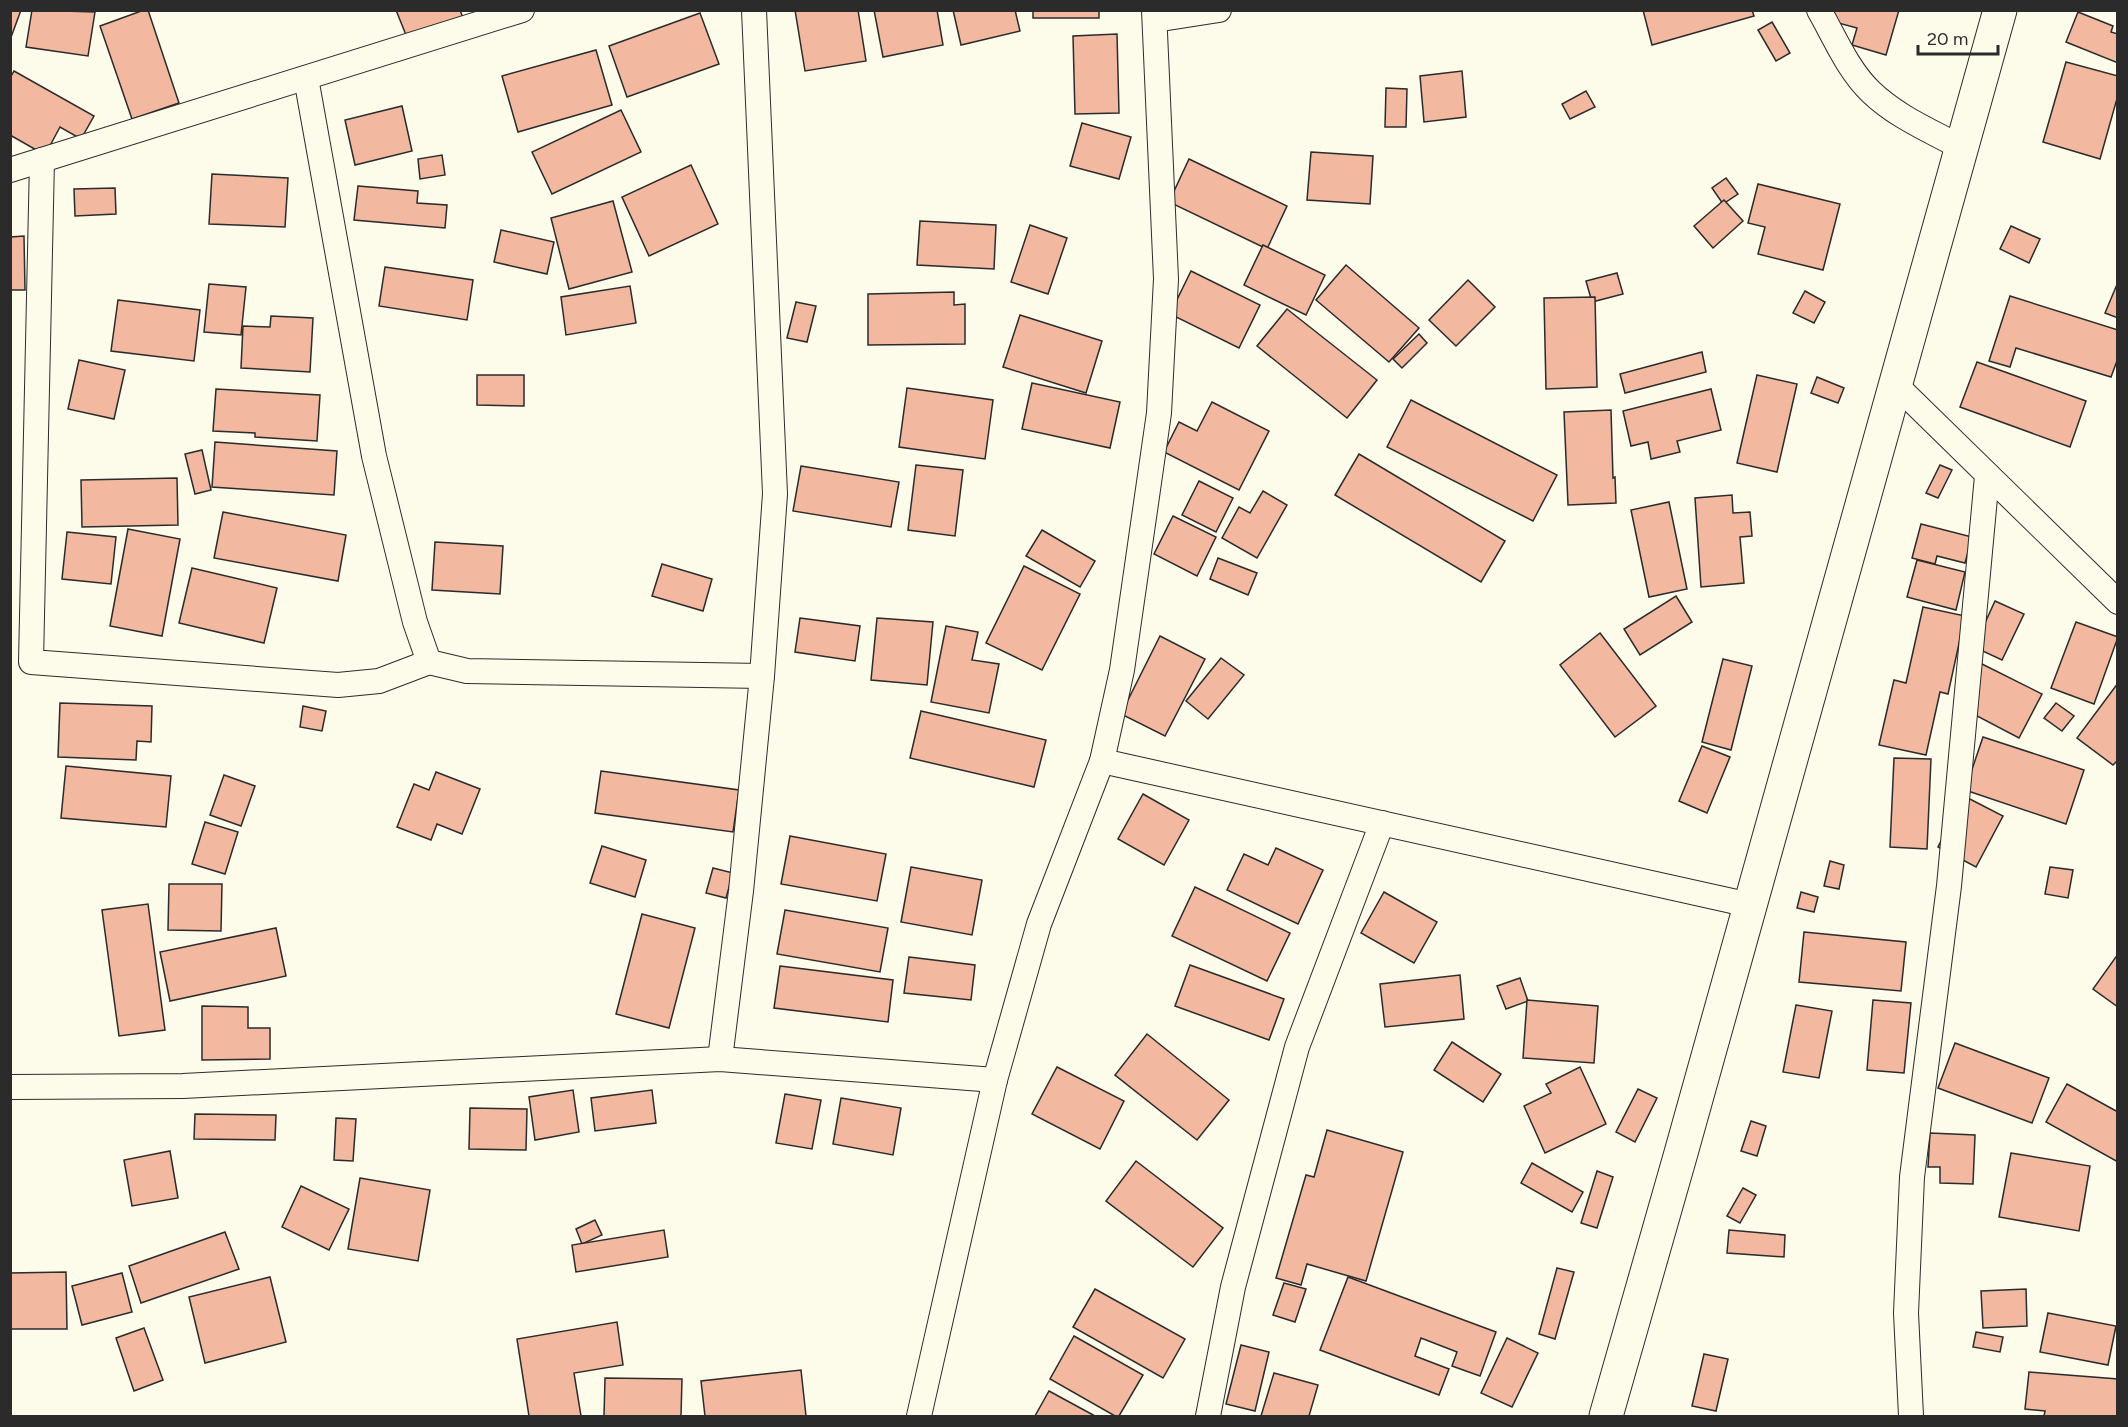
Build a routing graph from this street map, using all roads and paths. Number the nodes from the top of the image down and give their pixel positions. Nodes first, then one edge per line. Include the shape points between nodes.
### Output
1 (522, 10) edge
2 (754, 10) edge
3 (1219, 10) edge
4 (1820, 10) edge
5 (2000, 10) edge
6 (1154, 15) edge
7 (306, 78) junction
8 (1962, 148) junction
9 (42, 160) junction
10 (10, 170) edge
11 (1896, 385) junction
12 (1988, 476) junction
13 (2118, 602) edge
14 (429, 662) junction
15 (762, 676) junction
16 (1102, 761) junction
17 (1382, 823) junction
18 (1750, 905) junction
19 (720, 1059) junction
20 (995, 1080) junction
21 (10, 1087) edge
22 (920, 1416) edge
23 (1208, 1416) edge
24 (1606, 1416) edge
25 (1911, 1416) edge

1 - 7 street
2 - 15 street via 775,495
3 - 6 street
4 - 8 street via 1850,67 1871,92 1900,115
5 - 8 main road
6 - 16 street via 1166,279 1159,413 1122,670
7 - 9 street
7 - 14 street via 374,456 415,622
8 - 11 main road
9 - 10 street
9 - 14 street via 31,662 338,685 379,681
11 - 12 street
11 - 18 main road
12 - 13 street
12 - 25 street via 1949,886 1912,1177 1906,1312
14 - 15 street via 467,671
15 - 19 street
16 - 17 street
16 - 20 street via 1039,924
17 - 18 street
17 - 23 street via 1297,1047 1233,1287
18 - 24 main road
19 - 20 street
19 - 21 street via 183,1086
20 - 22 street

